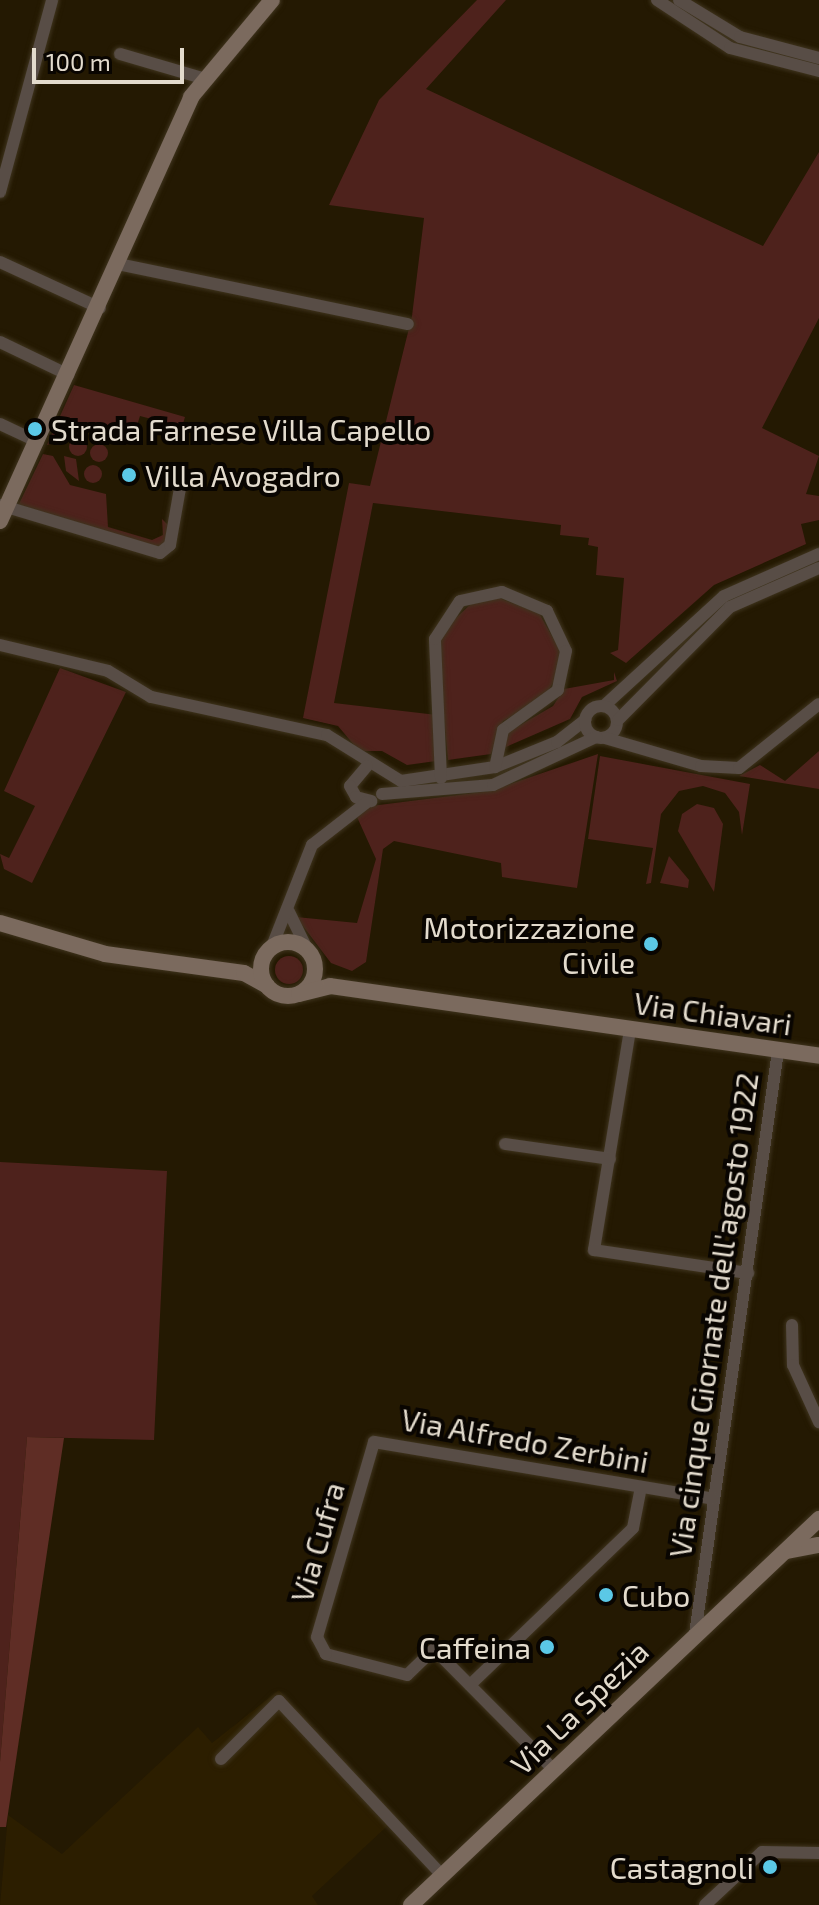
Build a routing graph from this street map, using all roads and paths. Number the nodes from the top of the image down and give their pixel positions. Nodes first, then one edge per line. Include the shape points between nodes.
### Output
1 (52, 0) edge
2 (272, 0) edge
3 (657, 0) edge
4 (679, 0) edge
5 (120, 54) dead end
6 (819, 58) edge
7 (819, 71) edge
8 (202, 78) junction
9 (0, 192) edge
10 (0, 262) edge
11 (118, 264) junction
12 (100, 308) junction
13 (408, 324) dead end
14 (0, 342) edge
15 (69, 375) junction
16 (0, 424) edge
17 (38, 442) junction
18 (180, 488) dead end
19 (2, 512) edge
20 (819, 554) edge
21 (819, 568) edge
22 (0, 645) edge
23 (819, 704) edge
24 (605, 705) junction
25 (585, 720) junction
26 (618, 720) junction
27 (600, 737) junction
28 (360, 765) junction
29 (495, 767) junction
30 (383, 774) junction
31 (441, 778) junction
32 (352, 793) junction
33 (382, 794) junction
34 (367, 802) junction
35 (339, 817) junction
36 (288, 905) junction
37 (0, 923) edge
38 (269, 951) junction
39 (310, 953) junction
40 (187, 966) junction
41 (267, 986) junction
42 (299, 994) junction
43 (408, 998) junction
44 (630, 1030) junction
45 (778, 1051) junction
46 (819, 1056) edge
47 (505, 1144) dead end
48 (610, 1159) junction
49 (748, 1273) junction
50 (792, 1325) dead end
51 (819, 1422) edge
52 (376, 1441) joint
53 (641, 1487) junction
54 (713, 1499) junction
55 (819, 1519) edge
56 (819, 1546) edge
57 (787, 1551) junction
58 (695, 1634) junction
59 (470, 1685) junction
60 (221, 1759) dead end
61 (554, 1770) junction
62 (819, 1853) edge
63 (443, 1876) junction
64 (411, 1905) edge
65 (705, 1905) edge

1 - 9 street
2 - 8 street
3 - 7 street via 730,48
4 - 6 street via 733,34
5 - 8 street
8 - 11 street
10 - 12 street
11 - 12 street
11 - 13 street
12 - 15 street
14 - 15 street
15 - 17 street
16 - 17 street
17 - 19 street
18 - 19 street via 170,545 160,553
20 - 24 street via 724,596
21 - 26 street via 730,607
22 - 28 street via 112,673 151,697 327,735
23 - 27 street via 739,768 674,760
24 - 25 street
24 - 26 street
25 - 27 street
25 - 29 street via 557,742
26 - 27 street
27 - 33 street via 493,785
28 - 30 street
28 - 32 street
29 - 31 street
29 - 31 street via 503,730 558,690 566,651 547,611 502,592 460,601 439,627 432,657
30 - 31 street via 401,781
30 - 33 street
32 - 34 street
32 - 35 street
33 - 34 street
34 - 35 street
35 - 36 street via 302,862
36 - 38 street
36 - 39 street via 291,927
37 - 40 street via 80,949
38 - 39 street via 287,943
38 - 40 street
38 - 41 street via 261,969
39 - 42 street via 314,978
39 - 43 street, Via Chiavari via 333,976
40 - 41 street via 244,973
41 - 42 street
42 - 43 street, Via Chiavari via 326,986
43 - 44 street, Via Chiavari
44 - 45 street, Via Chiavari
44 - 48 street
45 - 46 street, Via Chiavari
45 - 49 street, Via cinque Giornate dell'agosto 1922
47 - 48 street
48 - 49 street via 594,1250
49 - 54 street, Via cinque Giornate dell'agosto 1922
50 - 51 street via 793,1365
52 - 53 street, Via Alfredo Zerbini
52 - 59 street, Via Cufra via 317,1637 326,1654 407,1675 434,1649
53 - 54 street, Via Alfredo Zerbini
53 - 59 street via 633,1528
54 - 58 street, Via cinque Giornate dell'agosto 1922
55 - 56 street, Via La Spezia via 813,1532
55 - 57 street, Via La Spezia
56 - 57 street, Via La Spezia
57 - 58 street, Via La Spezia
58 - 61 street, Via La Spezia
59 - 61 street, Via Cufra
60 - 63 street via 279,1701
61 - 63 street, Via La Spezia
62 - 65 street via 762,1852
63 - 64 street, Via La Spezia

